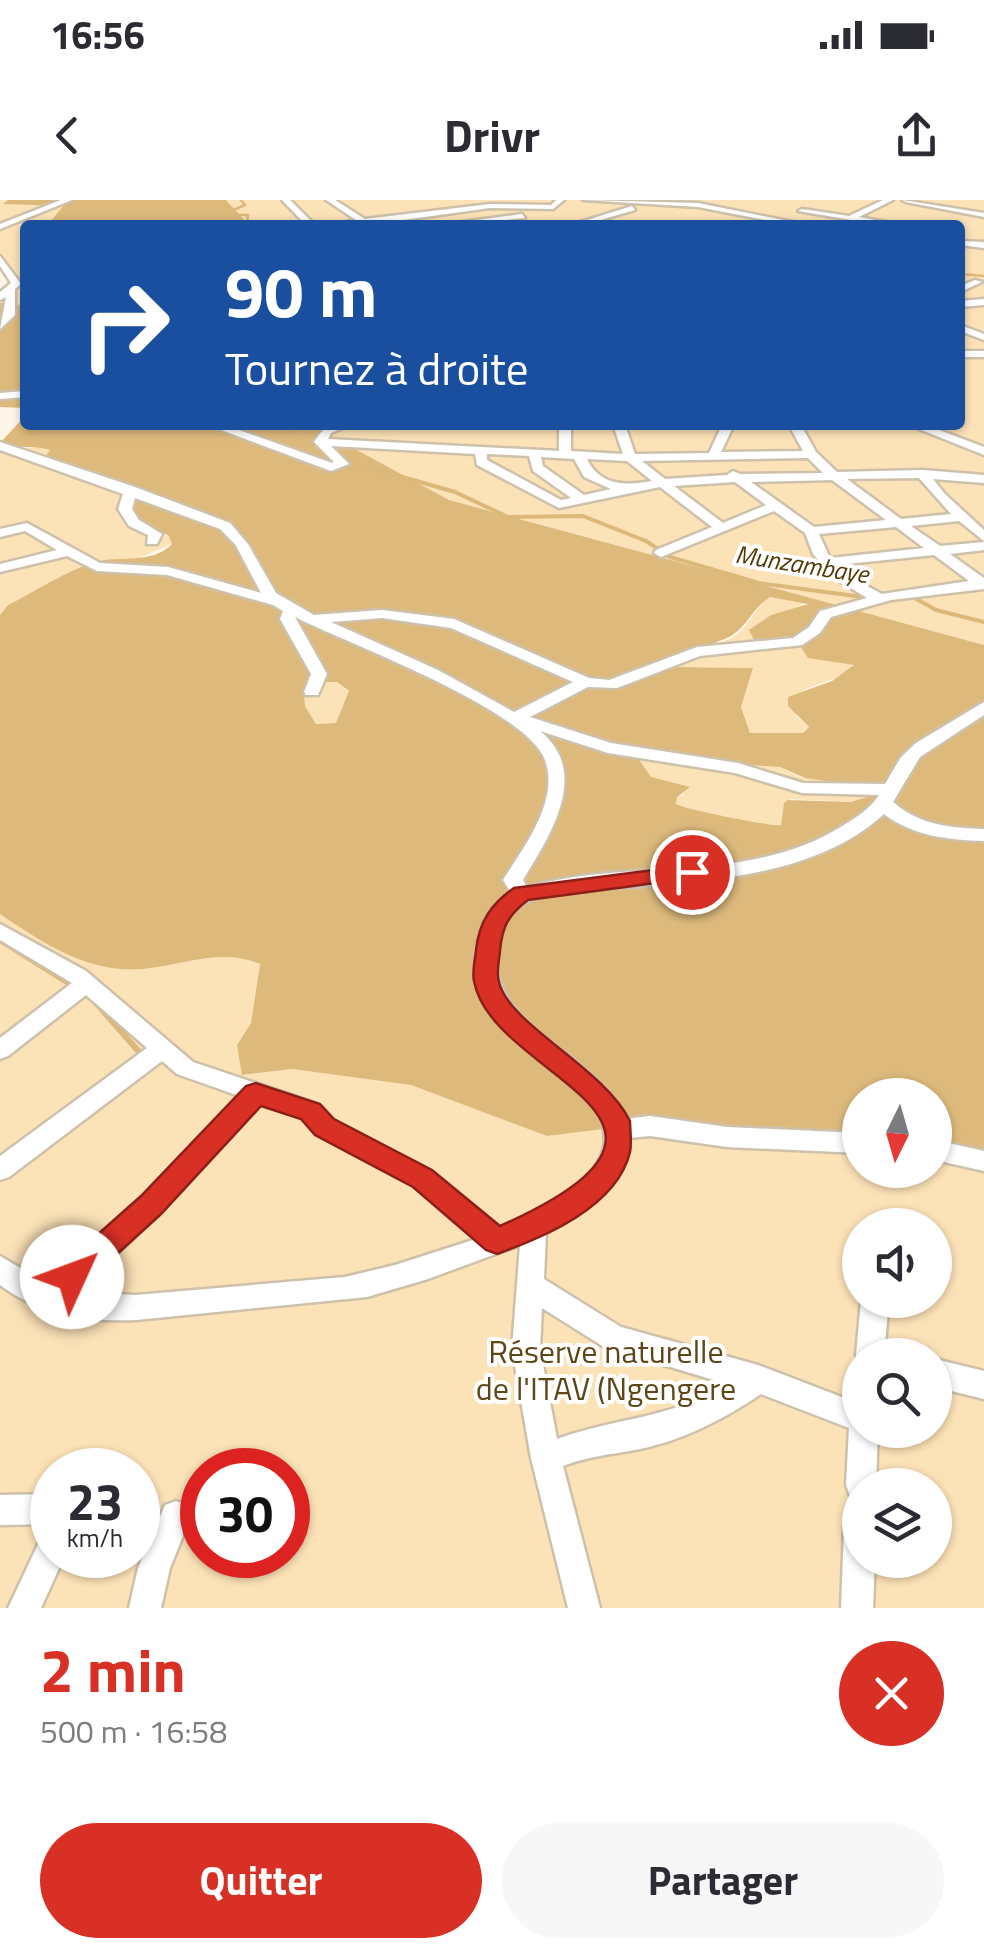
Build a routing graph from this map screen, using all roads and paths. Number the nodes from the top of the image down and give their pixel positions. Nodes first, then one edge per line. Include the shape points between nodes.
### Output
1 (68, 200) edge
2 (286, 200) edge
3 (330, 200) edge
4 (451, 200) edge
5 (587, 200) edge
6 (834, 200) edge
7 (889, 200) edge
8 (906, 200) edge
9 (961, 200) edge
10 (618, 201) edge
11 (701, 202) edge
12 (559, 204) edge
13 (643, 204) junction
14 (930, 204) junction
15 (420, 206) dead end
16 (766, 206) dead end
17 (384, 207) dead end
18 (983, 207) edge
19 (468, 208) junction
20 (720, 208) junction
21 (920, 211) dead end
22 (432, 212) junction
23 (802, 212) junction
24 (404, 214) junction
25 (503, 218) junction
26 (598, 218) junction
27 (910, 218) dead end
28 (849, 219) junction
29 (308, 220) edge
30 (358, 220) joint
31 (415, 220) edge
32 (452, 220) edge
33 (491, 220) joint
34 (508, 220) edge
35 (591, 220) edge
36 (778, 220) joint
37 (857, 220) edge
38 (907, 220) edge
39 (0, 227) edge
40 (0, 259) edge
41 (978, 282) dead end
42 (965, 286) edge
43 (11, 290) junction
44 (0, 297) edge
45 (2, 321) edge
46 (228, 430) edge
47 (331, 430) edge
48 (566, 430) edge
49 (621, 430) edge
50 (726, 430) edge
51 (797, 430) edge
52 (928, 430) edge
53 (320, 442) junction
54 (0, 446) edge
55 (984, 451) edge
56 (481, 452) junction
57 (535, 454) junction
58 (571, 454) junction
59 (810, 454) junction
60 (713, 457) junction
61 (630, 458) junction
62 (923, 474) junction
63 (832, 475) junction
64 (736, 478) junction
65 (984, 479) edge
66 (660, 483) junction
67 (131, 490) junction
68 (622, 490) junction
69 (582, 499) junction
70 (774, 506) junction
71 (961, 517) junction
72 (900, 521) junction
73 (720, 527) junction
74 (0, 532) edge
75 (811, 532) junction
76 (984, 538) edge
77 (152, 541) dead end
78 (984, 546) edge
79 (70, 551) junction
80 (942, 551) junction
81 (661, 553) dead end
82 (828, 562) junction
83 (0, 568) edge
84 (983, 584) edge
85 (881, 599) junction
86 (286, 606) junction
87 (313, 619) junction
88 (586, 682) junction
89 (312, 692) dead end
90 (984, 706) edge
91 (516, 718) junction
92 (888, 798) junction
93 (984, 836) edge
94 (522, 893) junction
95 (0, 931) edge
96 (86, 983) junction
97 (162, 1049) junction
98 (0, 1050) edge
99 (256, 1093) junction
100 (618, 1129) junction
101 (842, 1141) edge
102 (952, 1153) edge
103 (984, 1160) edge
104 (0, 1170) edge
105 (534, 1224) junction
106 (497, 1241) junction
107 (0, 1268) edge
108 (528, 1284) junction
109 (57, 1301) junction
110 (952, 1377) edge
111 (758, 1380) junction
112 (984, 1385) edge
113 (842, 1411) edge
114 (546, 1458) junction
115 (0, 1510) edge
116 (30, 1510) edge
117 (176, 1516) dead end
118 (38, 1578) edge
119 (858, 1578) edge
120 (24, 1608) edge
121 (145, 1608) edge
122 (584, 1608) edge
123 (857, 1608) edge

1 - 39 street
2 - 29 street
3 - 30 street
4 - 19 street
5 - 10 street
6 - 23 street
7 - 28 street
8 - 14 street
9 - 18 street
10 - 13 street
11 - 13 street
11 - 20 street
12 - 19 street
12 - 25 street
12 - 26 street
13 - 26 street
14 - 18 street
14 - 21 street
15 - 22 street
16 - 20 street
17 - 24 street
19 - 22 street
19 - 33 street
20 - 36 street
22 - 24 street
22 - 32 street
23 - 28 street
23 - 36 street
24 - 30 street
24 - 31 street
25 - 33 street
25 - 34 street
26 - 35 street
27 - 38 street
28 - 37 street
40 - 43 street via 15,276
41 - 42 street
43 - 44 street
43 - 45 street
46 - 53 street via 316,462 343,464
47 - 53 street
48 - 58 street
49 - 61 street
50 - 60 street
51 - 59 street
52 - 55 street
53 - 56 street
54 - 67 street
56 - 57 street
56 - 69 street via 480,462 549,502
57 - 58 street
57 - 69 street via 537,468
58 - 61 street
58 - 68 street via 588,474
59 - 60 street
59 - 63 street
60 - 61 street
60 - 64 street
61 - 66 street
62 - 63 street
62 - 65 street
62 - 71 street
63 - 64 street
63 - 72 street
64 - 66 street
64 - 70 street
66 - 68 street
66 - 73 street
67 - 77 street via 125,509 154,534
67 - 86 street via 232,530 257,582
68 - 69 street
70 - 73 street
70 - 75 street
71 - 72 street
71 - 76 street
72 - 75 street
72 - 80 street
73 - 81 street
74 - 79 street via 27,526
75 - 82 street
78 - 80 street
79 - 83 street
79 - 86 street via 97,567 180,574
80 - 82 street
80 - 84 street
82 - 85 street via 861,592
84 - 85 street
85 - 88 street via 825,614 797,642 718,647 611,685
86 - 87 street
86 - 89 street via 319,674
87 - 88 street via 382,614 454,624
87 - 91 street
88 - 91 street
90 - 92 street via 916,751 896,774
91 - 92 street via 608,748 738,768 802,788
91 - 94 street via 543,739 555,778 544,831 514,880
92 - 93 street via 896,816 920,826
92 - 94 street via 846,834 790,859
94 - 100 street via 502,908 490,932 486,980 494,1000 511,1022 582,1077
95 - 96 street
96 - 97 street
96 - 98 street
97 - 99 street via 184,1068
97 - 104 street
99 - 106 street via 310,1112 324,1127 422,1178
99 - 109 street via 72,1277
100 - 101 street
100 - 105 street via 616,1152 592,1190
102 - 103 street
105 - 106 street
105 - 108 street
106 - 109 street via 347,1289 117,1308
107 - 109 street via 29,1292
108 - 111 street via 614,1338
108 - 114 street via 526,1348
110 - 112 street
111 - 113 street
111 - 114 street via 711,1411
114 - 122 street
115 - 116 street
117 - 121 street
118 - 120 street
119 - 123 street

